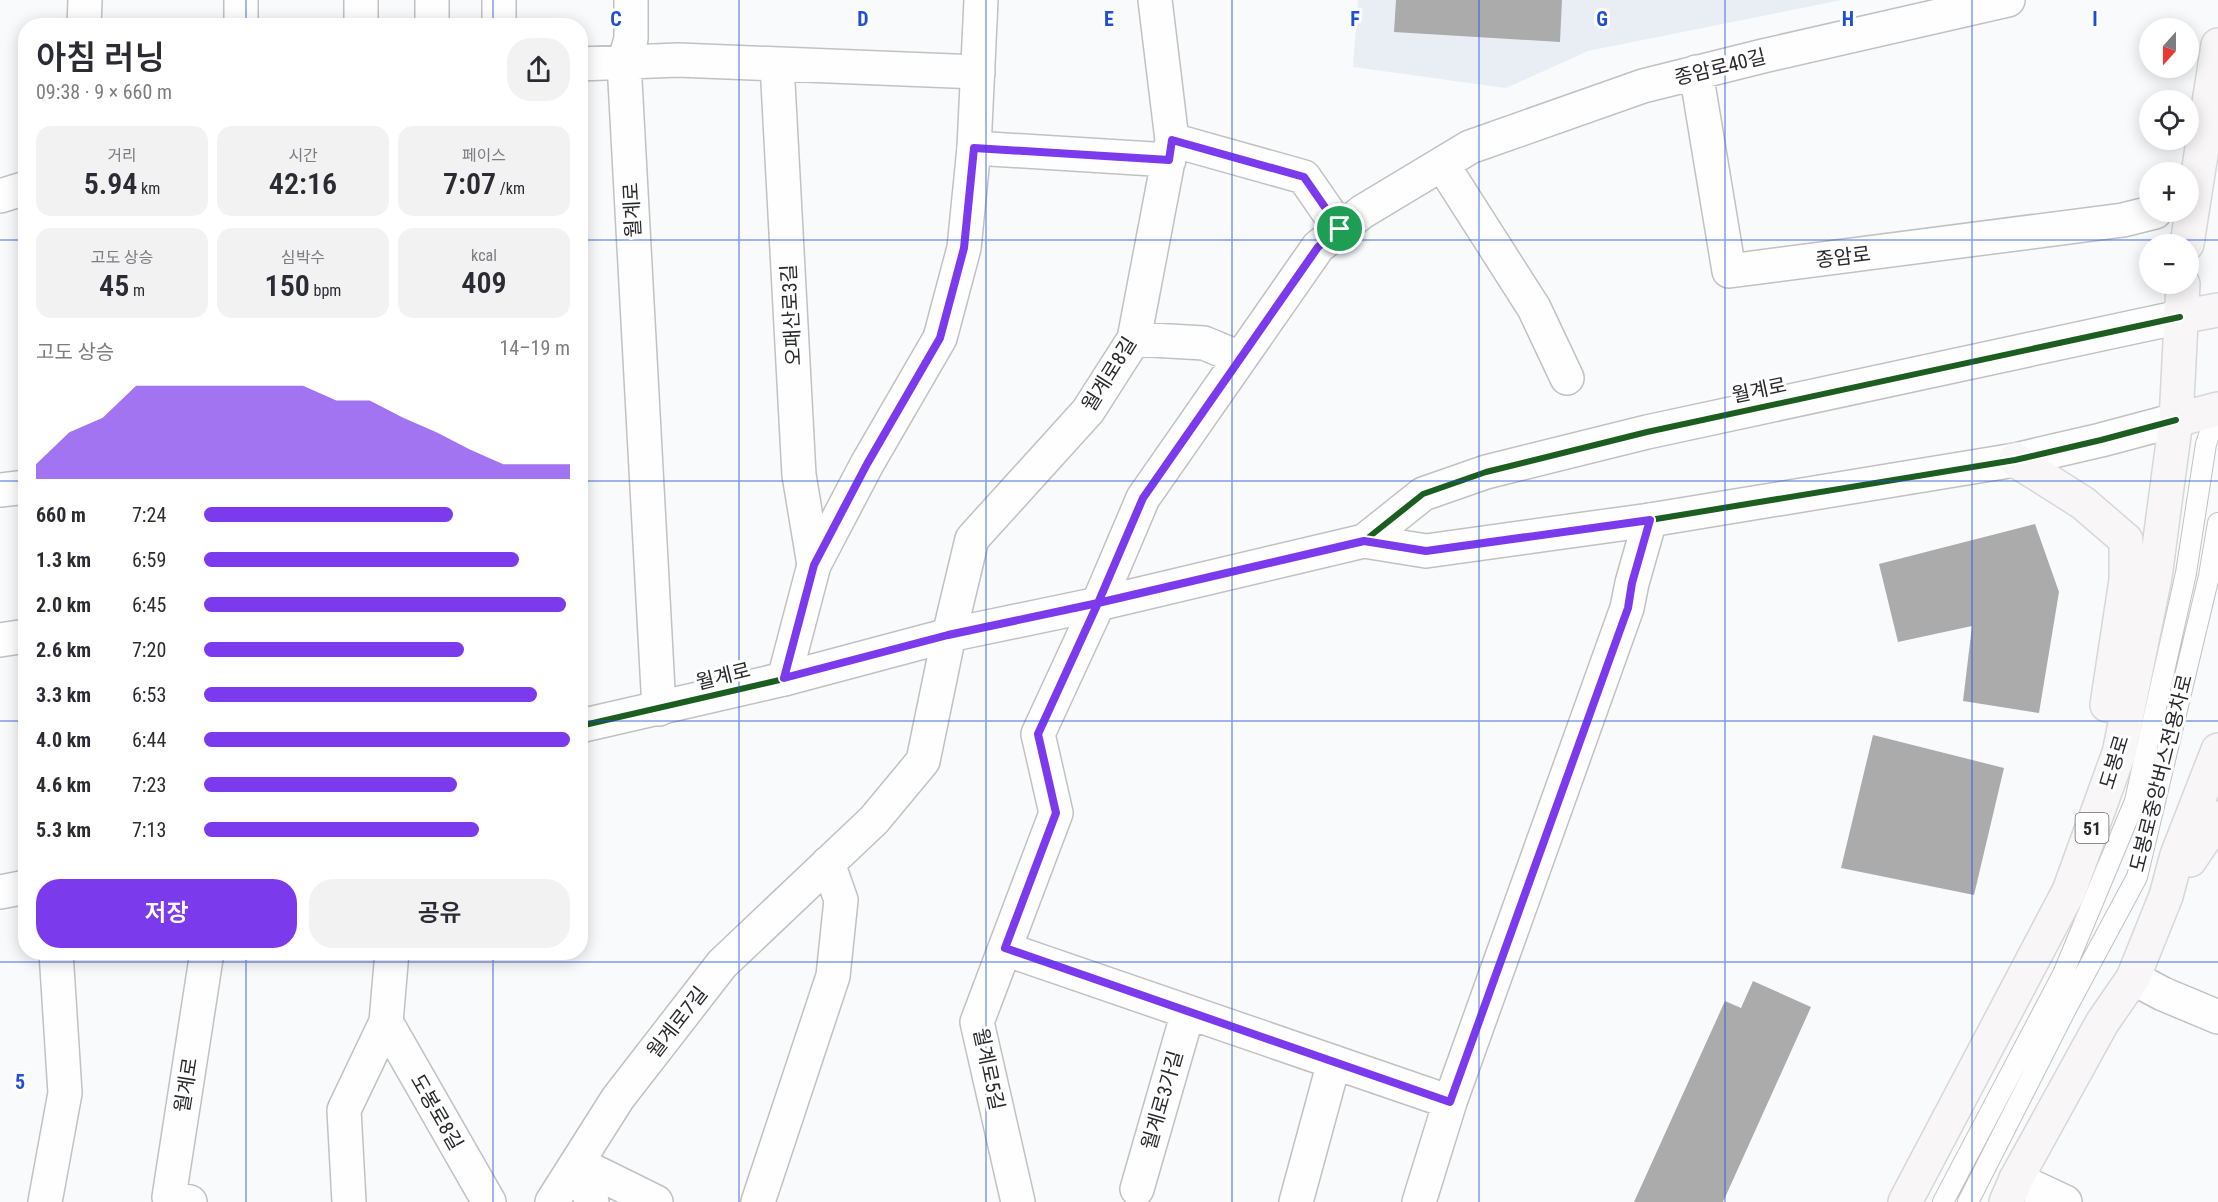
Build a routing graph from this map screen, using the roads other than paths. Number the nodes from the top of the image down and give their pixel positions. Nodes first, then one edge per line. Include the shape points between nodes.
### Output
1 (85, 0) edge
2 (241, 0) edge
3 (362, 0) edge
4 (432, 0) edge
5 (499, 0) edge
6 (631, 0) edge
7 (981, 0) edge
8 (1155, 0) edge
9 (2008, 0) edge
10 (84, 18) edge
11 (241, 18) edge
12 (362, 18) edge
13 (432, 18) edge
14 (499, 18) edge
15 (2218, 45) edge
16 (624, 62) junction
17 (588, 64) edge
18 (777, 64) junction
19 (978, 72) junction
20 (1696, 72) junction
21 (974, 148) junction
22 (1171, 150) junction
23 (2198, 162) edge
24 (1442, 164) junction
25 (18, 190) edge
26 (0, 196) edge
27 (2139, 216) edge
28 (1340, 229) junction
29 (2182, 294) edge
30 (2218, 310) edge
31 (2180, 317) junction
32 (1134, 339) junction
33 (1240, 358) junction
34 (1568, 378) dead end
35 (2218, 412) edge
36 (2176, 420) junction
37 (2015, 460) junction
38 (18, 488) edge
39 (0, 490) edge
40 (1650, 520) junction
41 (2218, 523) edge
42 (1364, 541) junction
43 (814, 565) junction
44 (1098, 603) junction
45 (948, 635) junction
46 (18, 637) edge
47 (0, 640) edge
48 (784, 678) junction
49 (659, 709) junction
50 (588, 724) edge
51 (2218, 750) edge
52 (2218, 818) edge
53 (828, 863) junction
54 (18, 889) edge
55 (2069, 891) junction
56 (0, 892) edge
57 (2166, 896) junction
58 (1005, 948) junction
59 (57, 960) edge
60 (206, 960) edge
61 (391, 960) edge
62 (2133, 978) junction
63 (1188, 1012) junction
64 (2218, 1017) edge
65 (386, 1022) junction
66 (1334, 1062) junction
67 (1450, 1102) junction
68 (578, 1163) junction
69 (1137, 1189) dead end
70 (2011, 1190) edge
71 (45, 1202) edge
72 (190, 1202) edge
73 (349, 1202) edge
74 (489, 1202) edge
75 (552, 1202) edge
76 (592, 1202) edge
77 (656, 1202) edge
78 (758, 1202) edge
79 (1018, 1202) edge
80 (1296, 1202) edge
81 (1419, 1202) edge
82 (1905, 1202) edge
83 (1943, 1202) edge
84 (1968, 1202) edge
85 (2065, 1202) edge

1 - 10 street
2 - 11 street
3 - 12 street
4 - 13 street
5 - 14 street
6 - 16 street, 월계로 via 631,39
7 - 19 street, 오패산로3길
8 - 22 street, 월계로8길
9 - 20 street, 종암로40길
15 - 23 main road
16 - 17 street
16 - 18 street
16 - 49 street, 월계로
18 - 19 street
18 - 43 street, 오패산로3길 via 800,474
19 - 21 street, 오패산로3길
20 - 24 street, 종암로40길 via 1643,86 1470,147
20 - 27 street, 종암로 via 1729,271
21 - 22 street
21 - 43 street, 오패산로3길 via 964,248 940,338
22 - 28 street via 1304,177
22 - 32 street, 월계로8길
24 - 28 street, 종암로40길
24 - 34 street via 1534,308
25 - 26 street
28 - 33 street, 종암로40길 via 1318,247
29 - 31 main road, 51
30 - 31 main road
31 - 36 main road, 도봉로 / 51
31 - 42 street, 월계로 via 1647,432 1486,472 1423,494
32 - 33 street via 1204,343
32 - 45 street, 월계로8길 via 1088,411 972,539
33 - 44 street, 종암로40길 via 1143,498
35 - 36 main road
35 - 83 lane via 2206,444 2187,573 2135,801 2063,974
36 - 37 street, 월계로
36 - 55 main road, 도봉로 / 51 via 2155,577 2119,753
37 - 40 street, 월계로
37 - 55 main road via 2083,503 2126,540 2126,580 2109,700
38 - 39 street
40 - 42 street, 월계로 via 1426,551
40 - 67 street via 1628,608
41 - 84 lane, 도봉로중앙버스전용차로 via 2209,576 2137,877
42 - 44 street, 월계로
43 - 48 street, 오패산로3길
44 - 45 street, 월계로
44 - 58 street, 월계로5길 via 1038,734 1056,813
45 - 48 street, 월계로
45 - 53 street, 월계로7길 via 923,762 874,820
46 - 47 street
48 - 49 street, 월계로
49 - 50 street, 월계로
51 - 57 main road via 2177,855
52 - 57 main road
53 - 68 street, 월계로7길 via 722,964 618,1098
53 - 78 street via 841,900 833,976
54 - 56 street
55 - 82 main road, 도봉로 / 51
57 - 62 main road
58 - 63 street
58 - 79 street, 월계로5길 via 977,1022
59 - 71 street via 65,1093
60 - 72 street, 월계로 via 169,1197
61 - 65 street
62 - 64 street
62 - 70 main road via 2102,1023
63 - 66 street
63 - 69 street, 월계로3가길
65 - 73 street via 344,1110
65 - 74 street, 도봉로8길
66 - 67 street
66 - 80 street
67 - 81 street
68 - 75 street, 월계로7길
68 - 76 street
68 - 77 street
70 - 85 street

